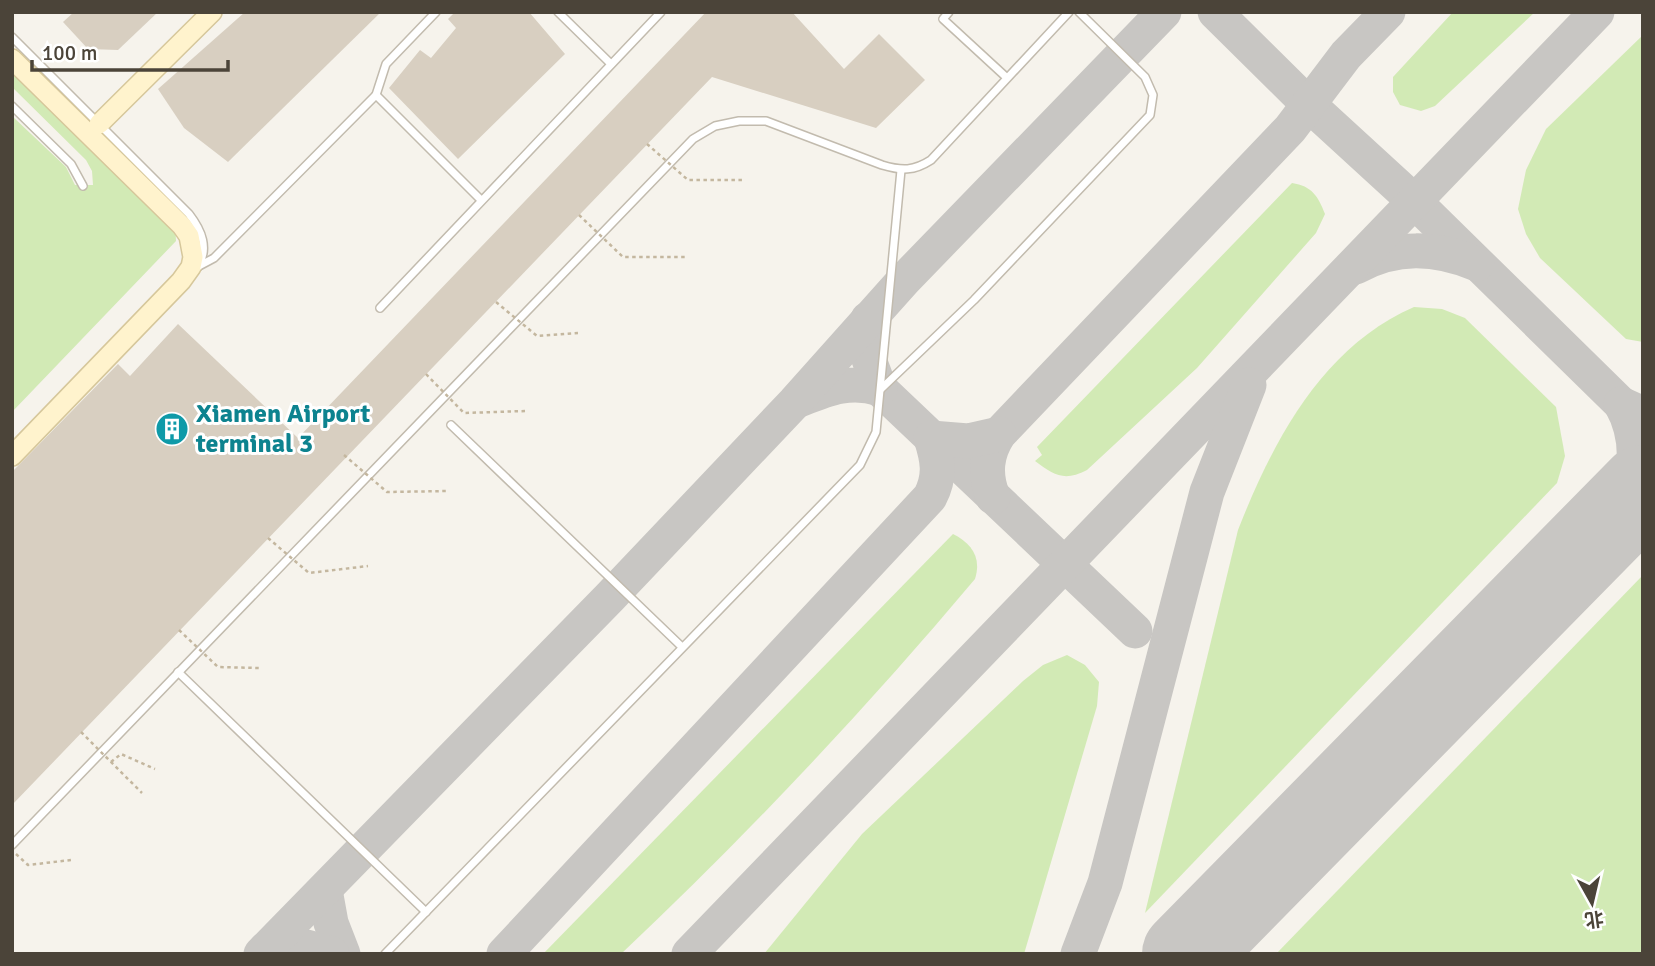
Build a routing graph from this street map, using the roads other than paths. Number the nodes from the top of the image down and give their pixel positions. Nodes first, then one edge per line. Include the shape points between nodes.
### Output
1 (212, 12) edge
2 (436, 12) edge
3 (558, 12) edge
4 (661, 12) edge
5 (1069, 12) edge
6 (1079, 12) edge
7 (944, 14) edge
8 (12, 37) edge
9 (12, 59) edge
10 (611, 64) junction
11 (1006, 77) junction
12 (376, 95) junction
13 (12, 106) edge
14 (99, 124) junction
15 (901, 170) junction
16 (83, 186) dead end
17 (481, 200) junction
18 (198, 267) junction
19 (380, 308) dead end
20 (880, 389) junction
21 (451, 425) dead end
22 (12, 456) edge
23 (12, 463) edge
24 (681, 646) junction
25 (178, 672) junction
26 (12, 847) edge
27 (426, 912) junction
28 (385, 954) edge

1 - 14 main road
2 - 12 lane via 386,64
3 - 10 lane
4 - 10 lane
5 - 11 lane
6 - 20 lane via 1145,77 1153,94 1150,115 974,300
7 - 11 lane
8 - 14 lane
9 - 22 main road via 166,208 189,236 193,257 181,281
10 - 17 lane
11 - 15 lane via 931,160 919,168
12 - 17 lane
12 - 18 lane via 214,258
13 - 16 lane via 71,164
14 - 18 lane via 195,222 204,241
15 - 20 lane
15 - 25 lane via 766,121 715,126 692,139
17 - 19 lane
18 - 23 lane
20 - 24 lane via 876,432 860,465
21 - 24 lane
24 - 27 lane
25 - 26 lane
25 - 27 lane
27 - 28 lane

